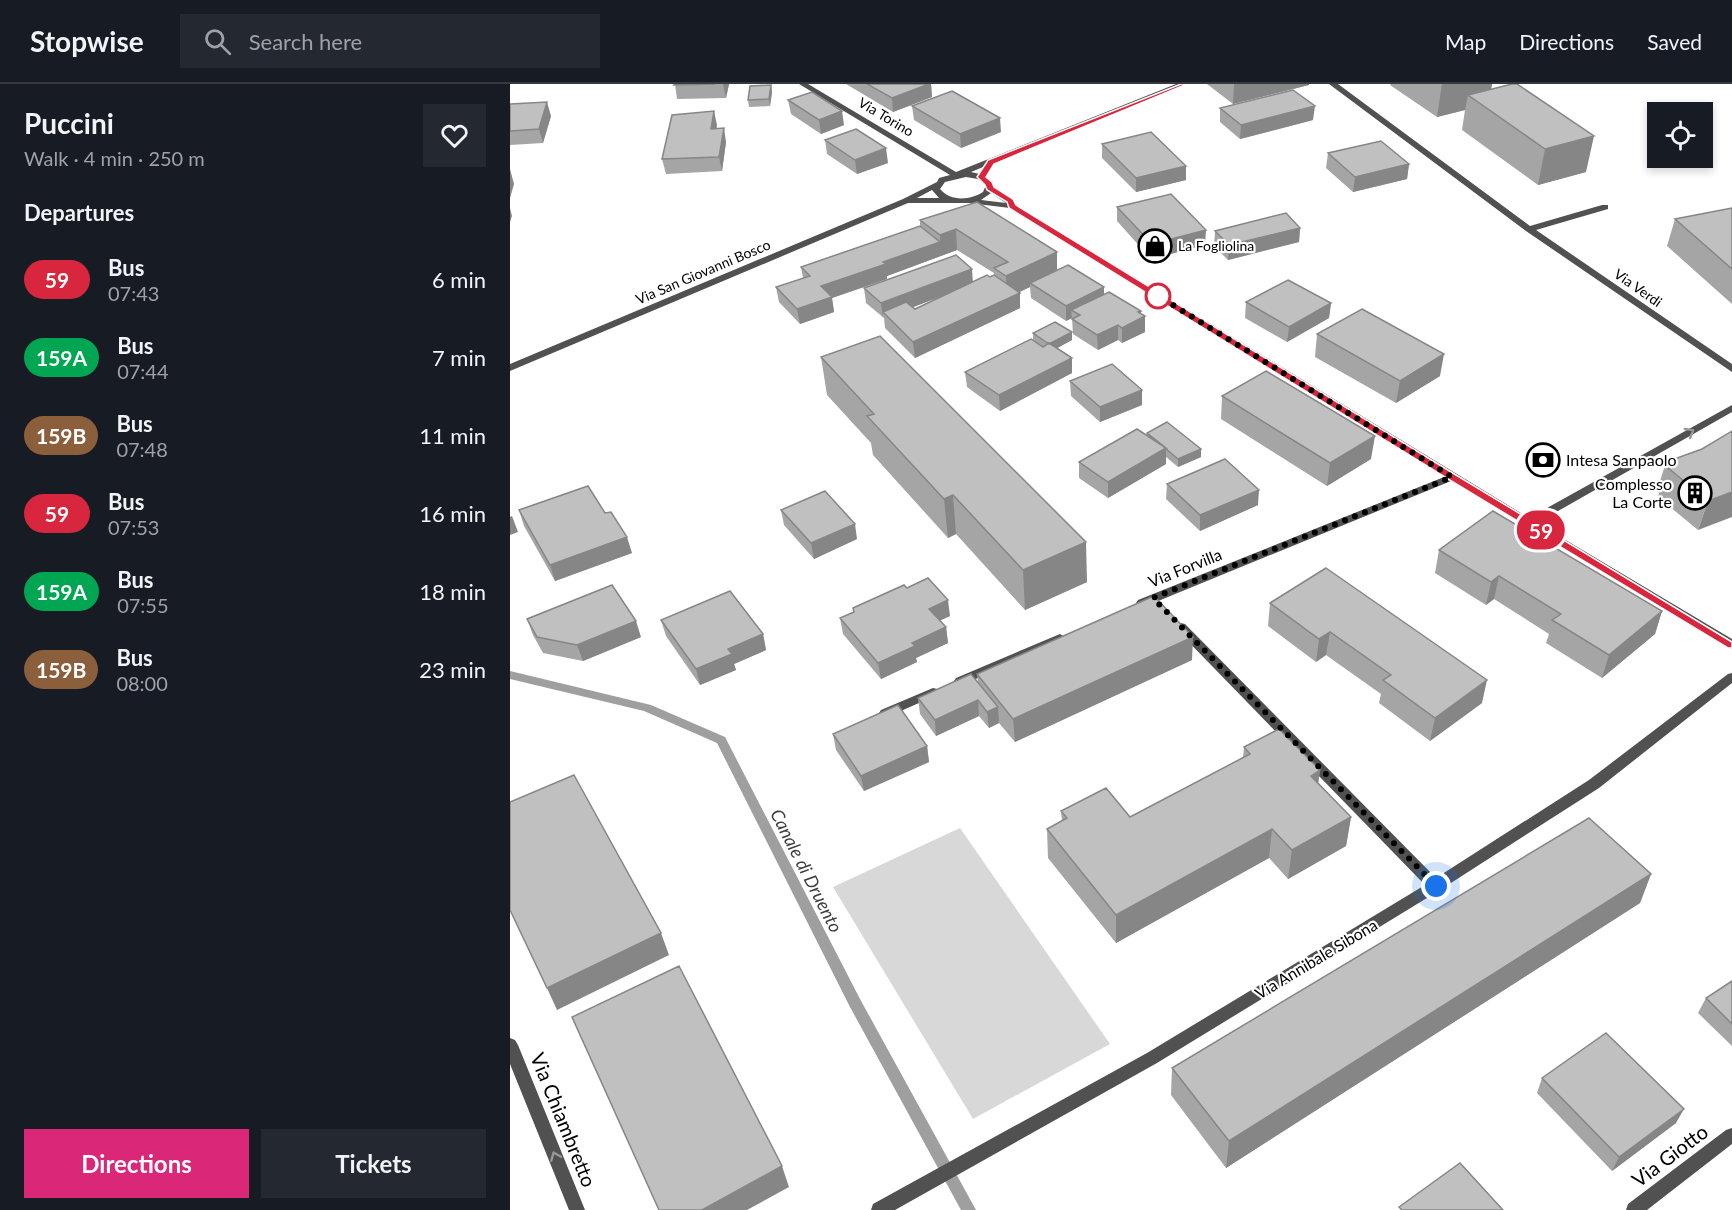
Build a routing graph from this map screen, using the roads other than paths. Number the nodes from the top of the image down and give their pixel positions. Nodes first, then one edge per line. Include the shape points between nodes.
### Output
1 (802, 84) edge
2 (1183, 84) edge
3 (1333, 84) edge
4 (991, 162) junction
5 (956, 175) junction
6 (981, 177) junction
7 (938, 184) junction
8 (990, 188) junction
9 (950, 200) junction
10 (906, 201) junction
11 (967, 201) junction
12 (1012, 206) junction
13 (1605, 207) dead end
14 (1529, 229) junction
15 (510, 368) edge
16 (1732, 369) edge
17 (1732, 408) edge
18 (1452, 477) junction
19 (1529, 523) junction
20 (1132, 607) edge
21 (1161, 607) junction
22 (1068, 635) edge
23 (1732, 645) edge
24 (1732, 677) edge
25 (876, 716) edge
26 (1436, 886) junction
27 (510, 1045) edge
28 (1732, 1134) edge
29 (577, 1210) edge
30 (879, 1210) edge
31 (1634, 1210) edge

1 - 5 street, Via Torino
2 - 4 street, Via San Giovanni Bosco
3 - 14 street, Via Verdi
4 - 5 street, Via San Giovanni Bosco
4 - 6 street
5 - 6 street
5 - 7 street, Via San Giovanni Bosco
6 - 8 street
7 - 9 street via 938,193
7 - 10 street, Via San Giovanni Bosco
8 - 11 street via 982,196
8 - 12 street
9 - 10 street, Via San Giovanni Bosco
9 - 11 street, Via San Giovanni Bosco
10 - 15 street, Via San Giovanni Bosco
11 - 12 street
12 - 18 street
13 - 14 street
14 - 16 street, Via Verdi
19 -> 17 street
18 - 19 street
18 - 21 street, Via Forvilla
19 - 23 street
20 - 21 street, Via Forvilla
21 - 26 street
22 - 25 street
24 - 26 street, Via Annibale Sibona via 1594,784
26 - 30 street, Via Annibale Sibona via 1152,1058
29 -> 27 street, Via Chiambretto
28 - 31 street, Via Giotto

